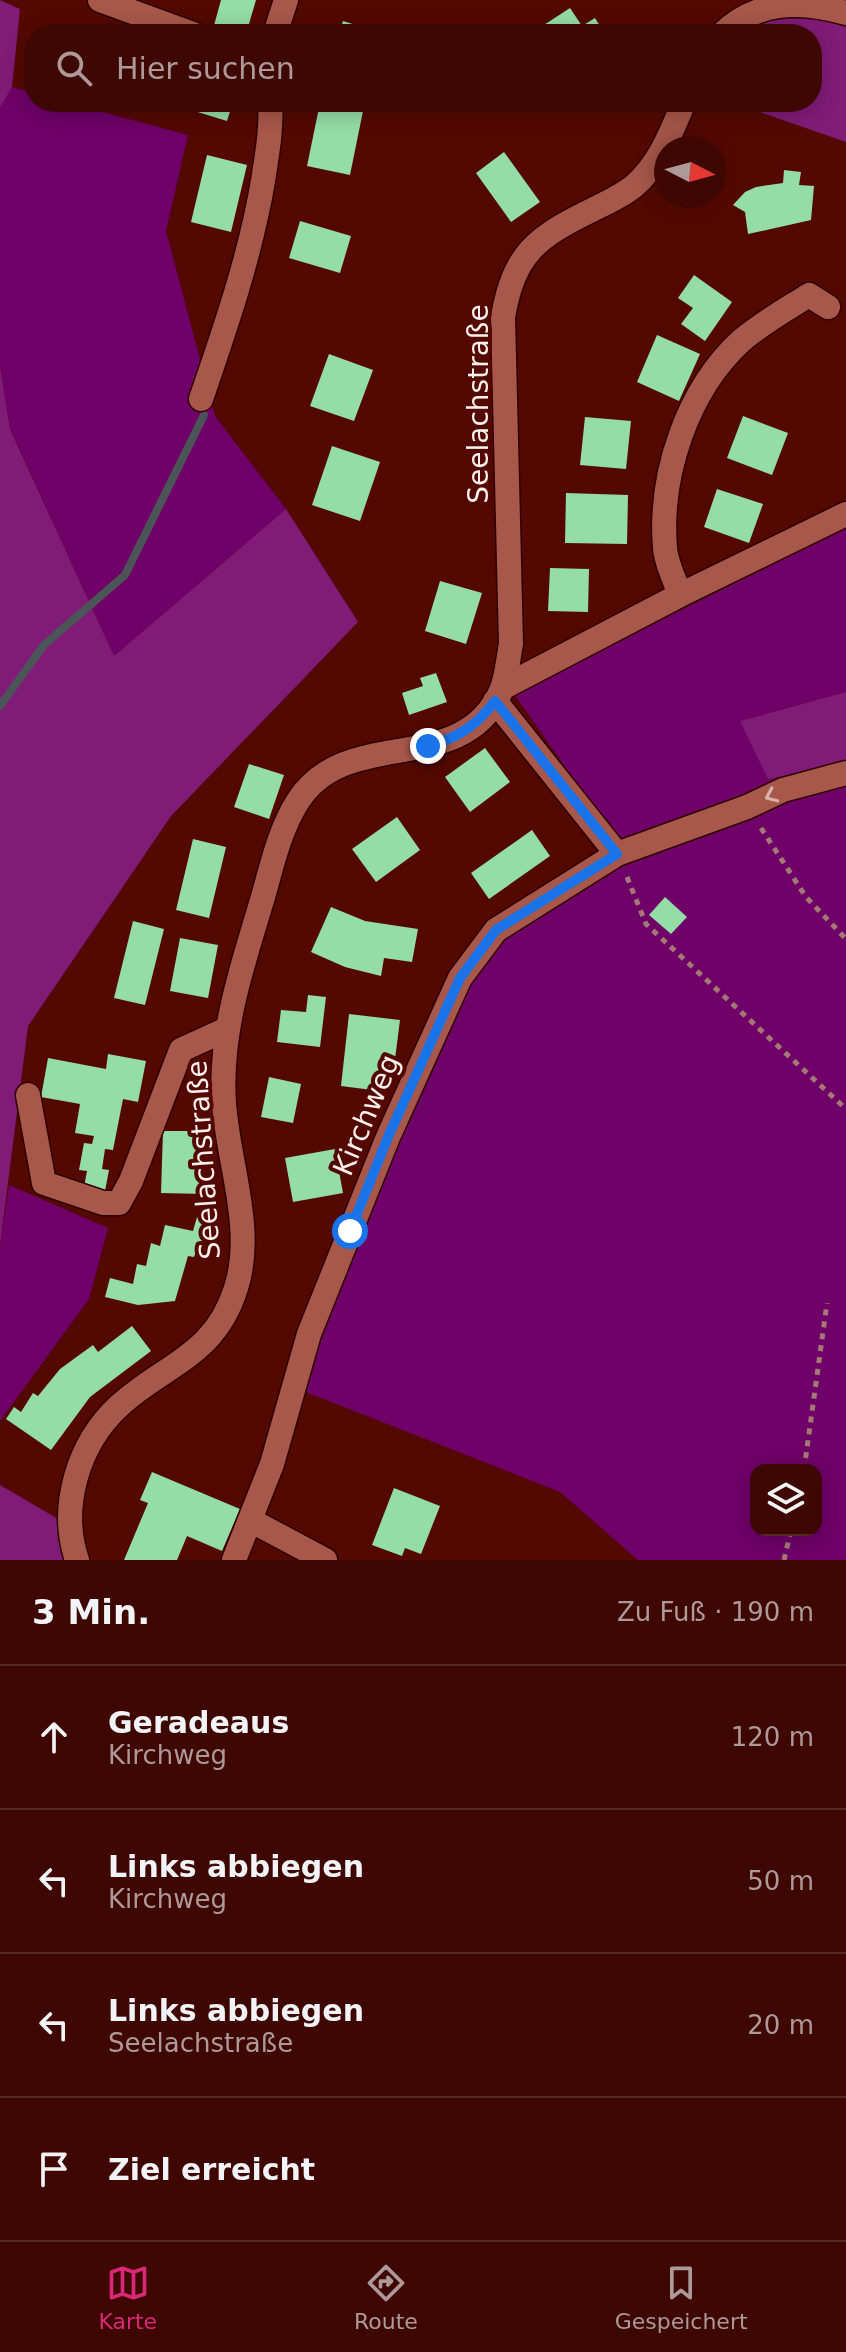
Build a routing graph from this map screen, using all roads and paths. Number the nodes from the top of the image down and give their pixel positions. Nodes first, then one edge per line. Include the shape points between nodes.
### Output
1 (100, 0) edge
2 (286, 0) edge
3 (846, 13) edge
4 (166, 24) edge
5 (278, 24) edge
6 (733, 24) edge
7 (271, 112) edge
8 (679, 112) edge
9 (828, 307) dead end
10 (201, 399) dead end
11 (846, 514) edge
12 (680, 595) junction
13 (499, 694) junction
14 (846, 773) edge
15 (747, 807) junction
16 (617, 854) junction
17 (846, 939) edge
18 (227, 1029) junction
19 (28, 1095) dead end
20 (846, 1109) edge
21 (827, 1303) dead end
22 (805, 1464) edge
23 (250, 1520) junction
24 (790, 1536) edge
25 (77, 1560) edge
26 (234, 1560) edge
27 (325, 1560) edge
28 (784, 1560) edge

1 - 4 street
2 - 5 street
3 - 6 street via 792,3 773,5
7 - 10 street via 259,206 239,289
8 - 13 street, Seelachstraße via 645,176 623,194 544,236 524,258 507,295 503,339 511,644
9 - 12 street via 809,295 743,340 703,385 667,487 665,550
11 - 12 street, Seelachstraße
12 - 13 street, Seelachstraße
13 - 16 street
13 - 18 street, Seelachstraße via 483,717 449,740 343,763 307,789 275,857
14 -> 15 street, Kirchweg via 783,790
15 - 16 street, Kirchweg
15 - 17 path via 806,897
16 - 20 path via 646,924
16 - 23 street, Kirchweg via 496,930 460,978 388,1137 309,1334 272,1464
18 - 19 street via 181,1050 119,1203 103,1203 44,1183
18 - 25 street, Seelachstraße via 224,1106 242,1247 236,1288 202,1345 119,1406 91,1440 71,1504
21 - 22 path
23 - 26 street, Kirchweg
23 - 27 street
24 - 28 path

